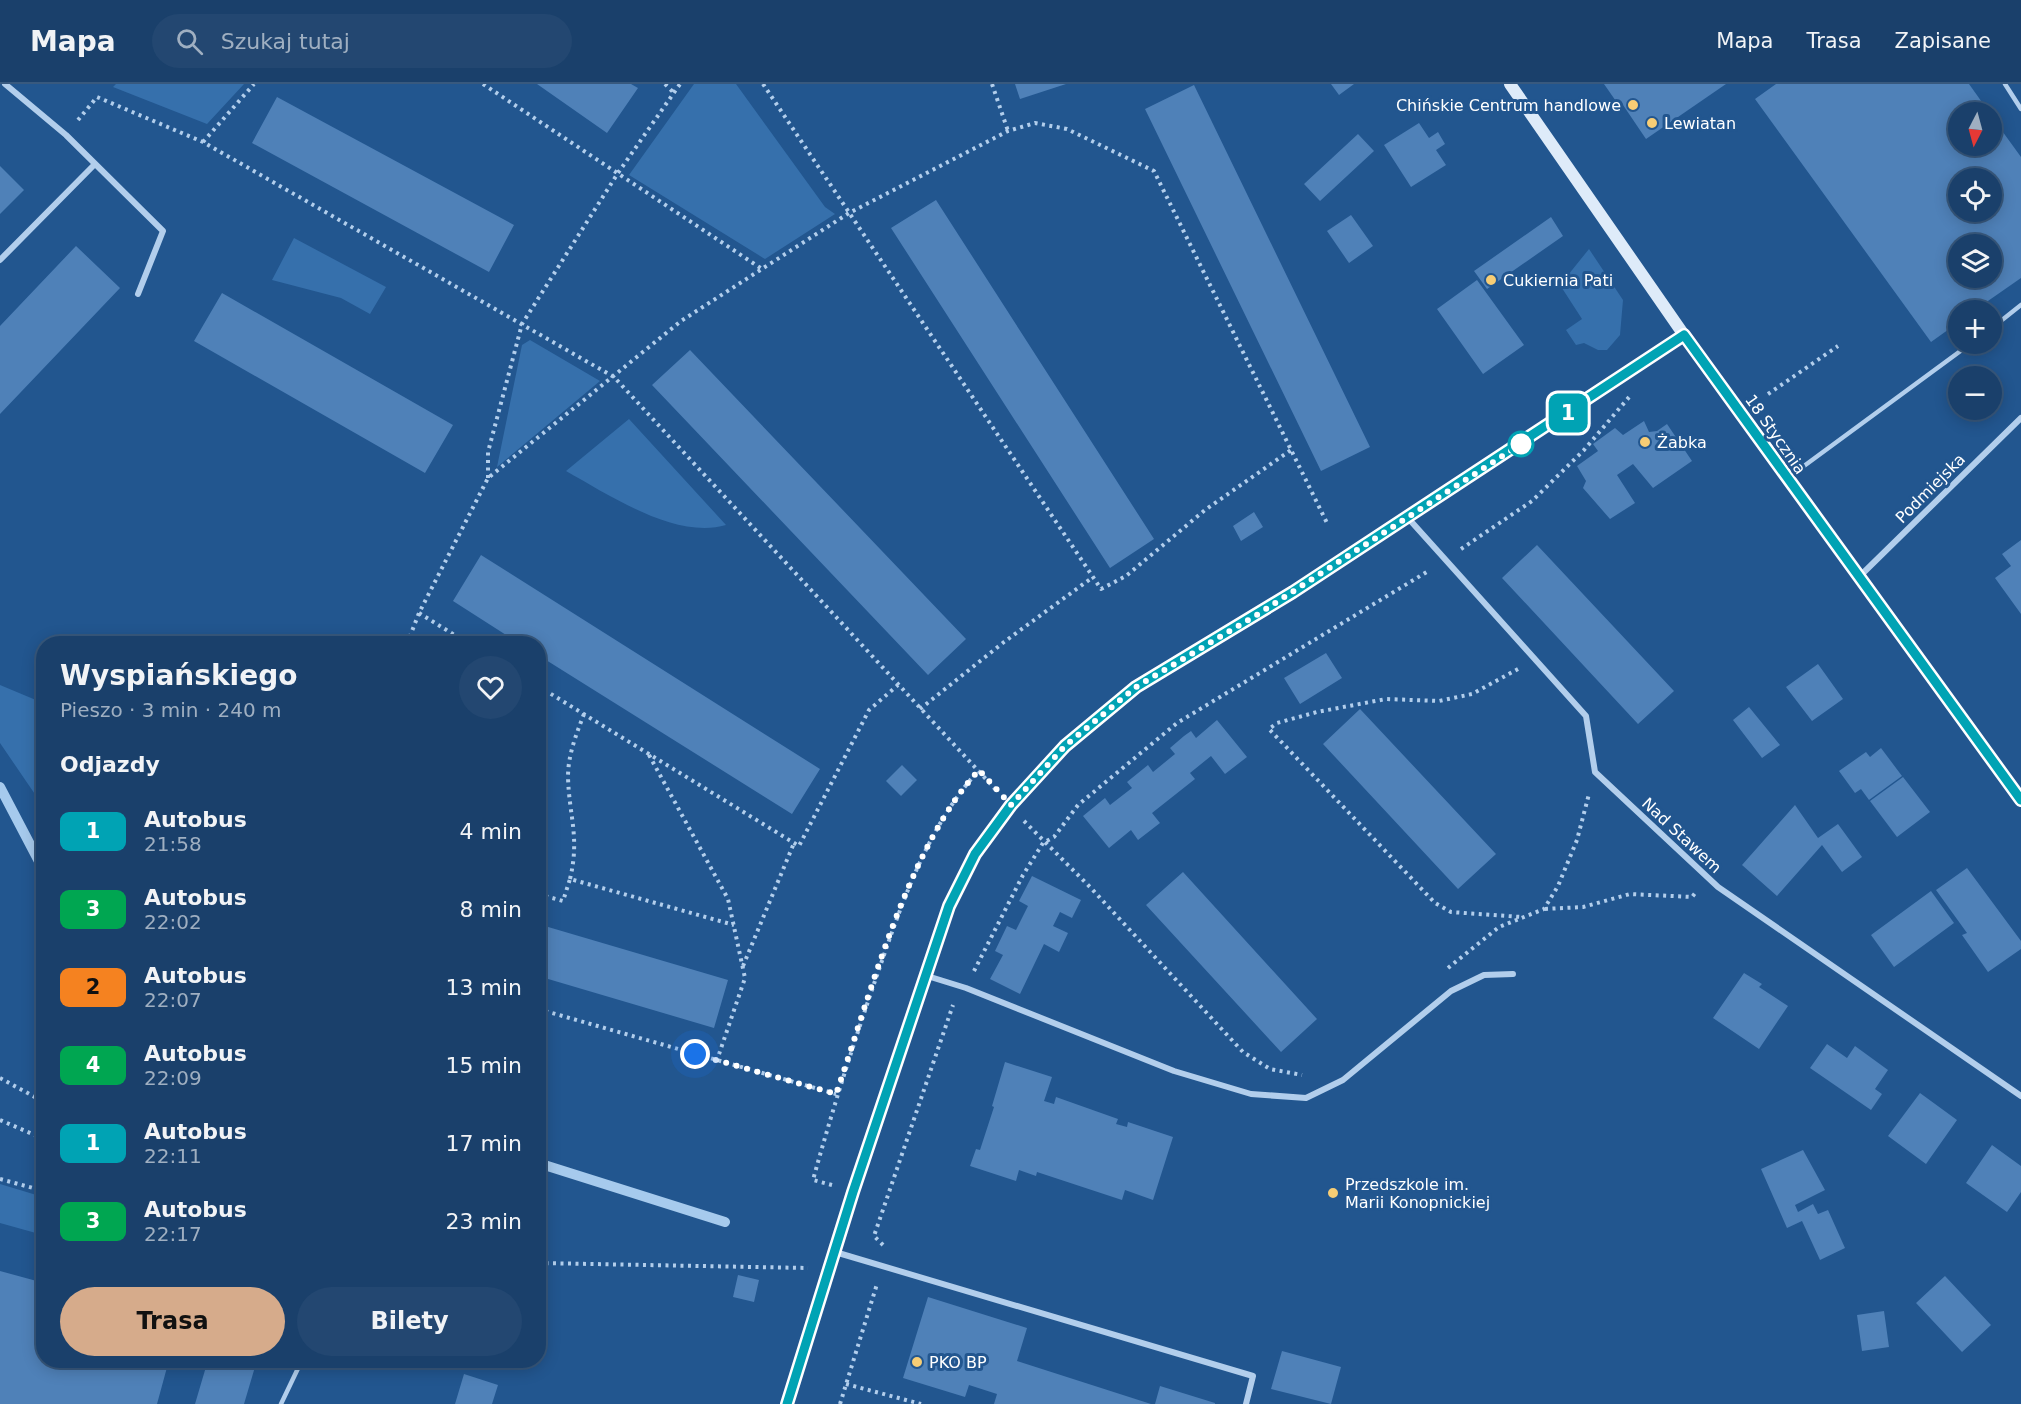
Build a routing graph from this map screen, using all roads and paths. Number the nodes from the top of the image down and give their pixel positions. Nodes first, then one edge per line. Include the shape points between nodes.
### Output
1 (5, 84) edge
2 (254, 84) edge
3 (483, 84) edge
4 (665, 84) edge
5 (681, 84) edge
6 (763, 84) edge
7 (992, 84) edge
8 (1510, 84) edge
9 (2005, 84) edge
10 (674, 93) junction
11 (2021, 109) edge
12 (1008, 131) junction
13 (66, 135) junction
14 (203, 142) junction
15 (95, 164) junction
16 (618, 173) junction
17 (849, 213) junction
18 (0, 260) edge
19 (762, 269) junction
20 (138, 294) dead end
21 (2021, 305) edge
22 (2002, 320) edge
23 (522, 324) junction
24 (1684, 335) junction
25 (1838, 346) dead end
26 (1956, 354) edge
27 (614, 377) junction
28 (1633, 393) dead end
29 (1768, 393) dead end
30 (2021, 418) edge
31 (1291, 450) junction
32 (488, 478) junction
33 (1787, 479) junction
34 (1408, 518) junction
35 (1327, 523) dead end
36 (1444, 561) junction
37 (1093, 577) junction
38 (1858, 578) junction
39 (419, 613) junction
40 (410, 636) edge
41 (456, 636) edge
42 (1533, 658) junction
43 (898, 685) junction
44 (546, 691) edge
45 (920, 709) junction
46 (584, 714) junction
47 (648, 753) junction
48 (979, 770) junction
49 (1594, 772) junction
50 (2021, 800) edge
51 (1011, 805) junction
52 (795, 843) junction
53 (1043, 843) junction
54 (570, 879) junction
55 (1709, 879) junction
56 (546, 896) edge
57 (1545, 909) junction
58 (1523, 917) junction
59 (734, 926) junction
60 (742, 967) junction
61 (1443, 972) dead end
62 (1512, 974) dead end
63 (924, 975) junction
64 (966, 988) junction
65 (546, 1011) edge
66 (717, 1060) junction
67 (1313, 1077) dead end
68 (0, 1078) edge
69 (836, 1094) junction
70 (2021, 1096) edge
71 (36, 1098) edge
72 (0, 1120) edge
73 (36, 1136) edge
74 (0, 1179) edge
75 (832, 1185) junction
76 (36, 1189) edge
77 (853, 1192) junction
78 (829, 1196) dead end
79 (834, 1252) junction
80 (811, 1258) dead end
81 (546, 1263) edge
82 (883, 1267) junction
83 (298, 1368) edge
84 (846, 1384) junction
85 (281, 1404) edge
86 (787, 1404) edge
87 (840, 1404) edge
88 (921, 1404) edge
89 (1246, 1404) edge

1 - 13 street
2 - 14 path
3 - 16 path
4 - 10 path
5 - 10 path
6 - 17 path
7 - 12 path
8 - 24 street, 18 Stycznia
9 - 11 lane
10 - 16 path
12 - 17 path
12 - 31 path via 1035,123 1067,129 1154,171
13 - 14 path via 96,97
13 - 15 street
14 - 23 path
15 - 18 street
15 - 20 street via 163,231
16 - 19 path
16 - 23 path
17 - 19 path
17 - 37 path
19 - 27 path via 681,321
21 - 22 lane
23 - 27 path
23 - 32 path via 488,452
24 - 33 street, 18 Stycznia
24 - 34 street
25 - 29 path
26 - 33 lane
27 - 32 path
27 - 43 path
28 - 36 path via 1584,450 1532,501
30 - 38 street, Podmiejska
31 - 35 path
31 - 37 path via 1205,510 1126,576 1101,589
32 - 39 path
33 - 38 street, 18 Stycznia
34 - 36 street
34 - 51 street via 1136,687 1065,746
36 - 42 street
36 - 53 path via 1177,723 1078,805 1054,837
37 - 45 path
38 - 50 street, 18 Stycznia
39 - 40 path
39 - 41 path
42 - 49 street via 1586,716
42 - 58 path via 1472,694 1439,701 1386,699 1317,712 1269,729 1435,903 1451,912
43 - 45 path
43 - 52 path via 869,710 799,846
44 - 46 path
45 - 48 path
46 - 47 path
46 - 54 path via 569,762 575,823 575,859
47 - 52 path
47 - 59 path via 728,899
48 - 51 path
48 - 69 path via 957,794 916,872
49 - 55 street, Nad Stawem
49 - 57 path via 1577,840
51 - 53 path
51 - 63 street via 975,854 949,906
52 - 60 path
53 - 64 path
53 - 67 path via 1090,887 1243,1052 1270,1070
54 - 56 path via 564,902
54 - 59 path
55 - 57 path via 1692,897 1630,894 1583,907
55 - 70 street, Nad Stawem
57 - 58 path
58 - 61 path via 1499,927
59 - 60 path
60 - 66 path via 745,978 741,993
62 - 64 street via 1484,975 1451,992 1343,1080 1306,1098 1251,1095 1174,1071
63 - 64 street
63 - 77 street
64 - 82 path via 954,1002 874,1236 888,1250
65 - 66 path
66 - 69 path
68 - 71 path
69 - 75 path via 813,1180
72 - 73 path
74 - 76 path
75 - 77 path
75 - 78 path
77 - 79 street
79 - 82 street
79 - 86 street
80 - 81 path via 808,1268
82 - 84 path
82 - 89 street via 1253,1376
83 - 85 lane
84 - 87 path
84 - 88 path

